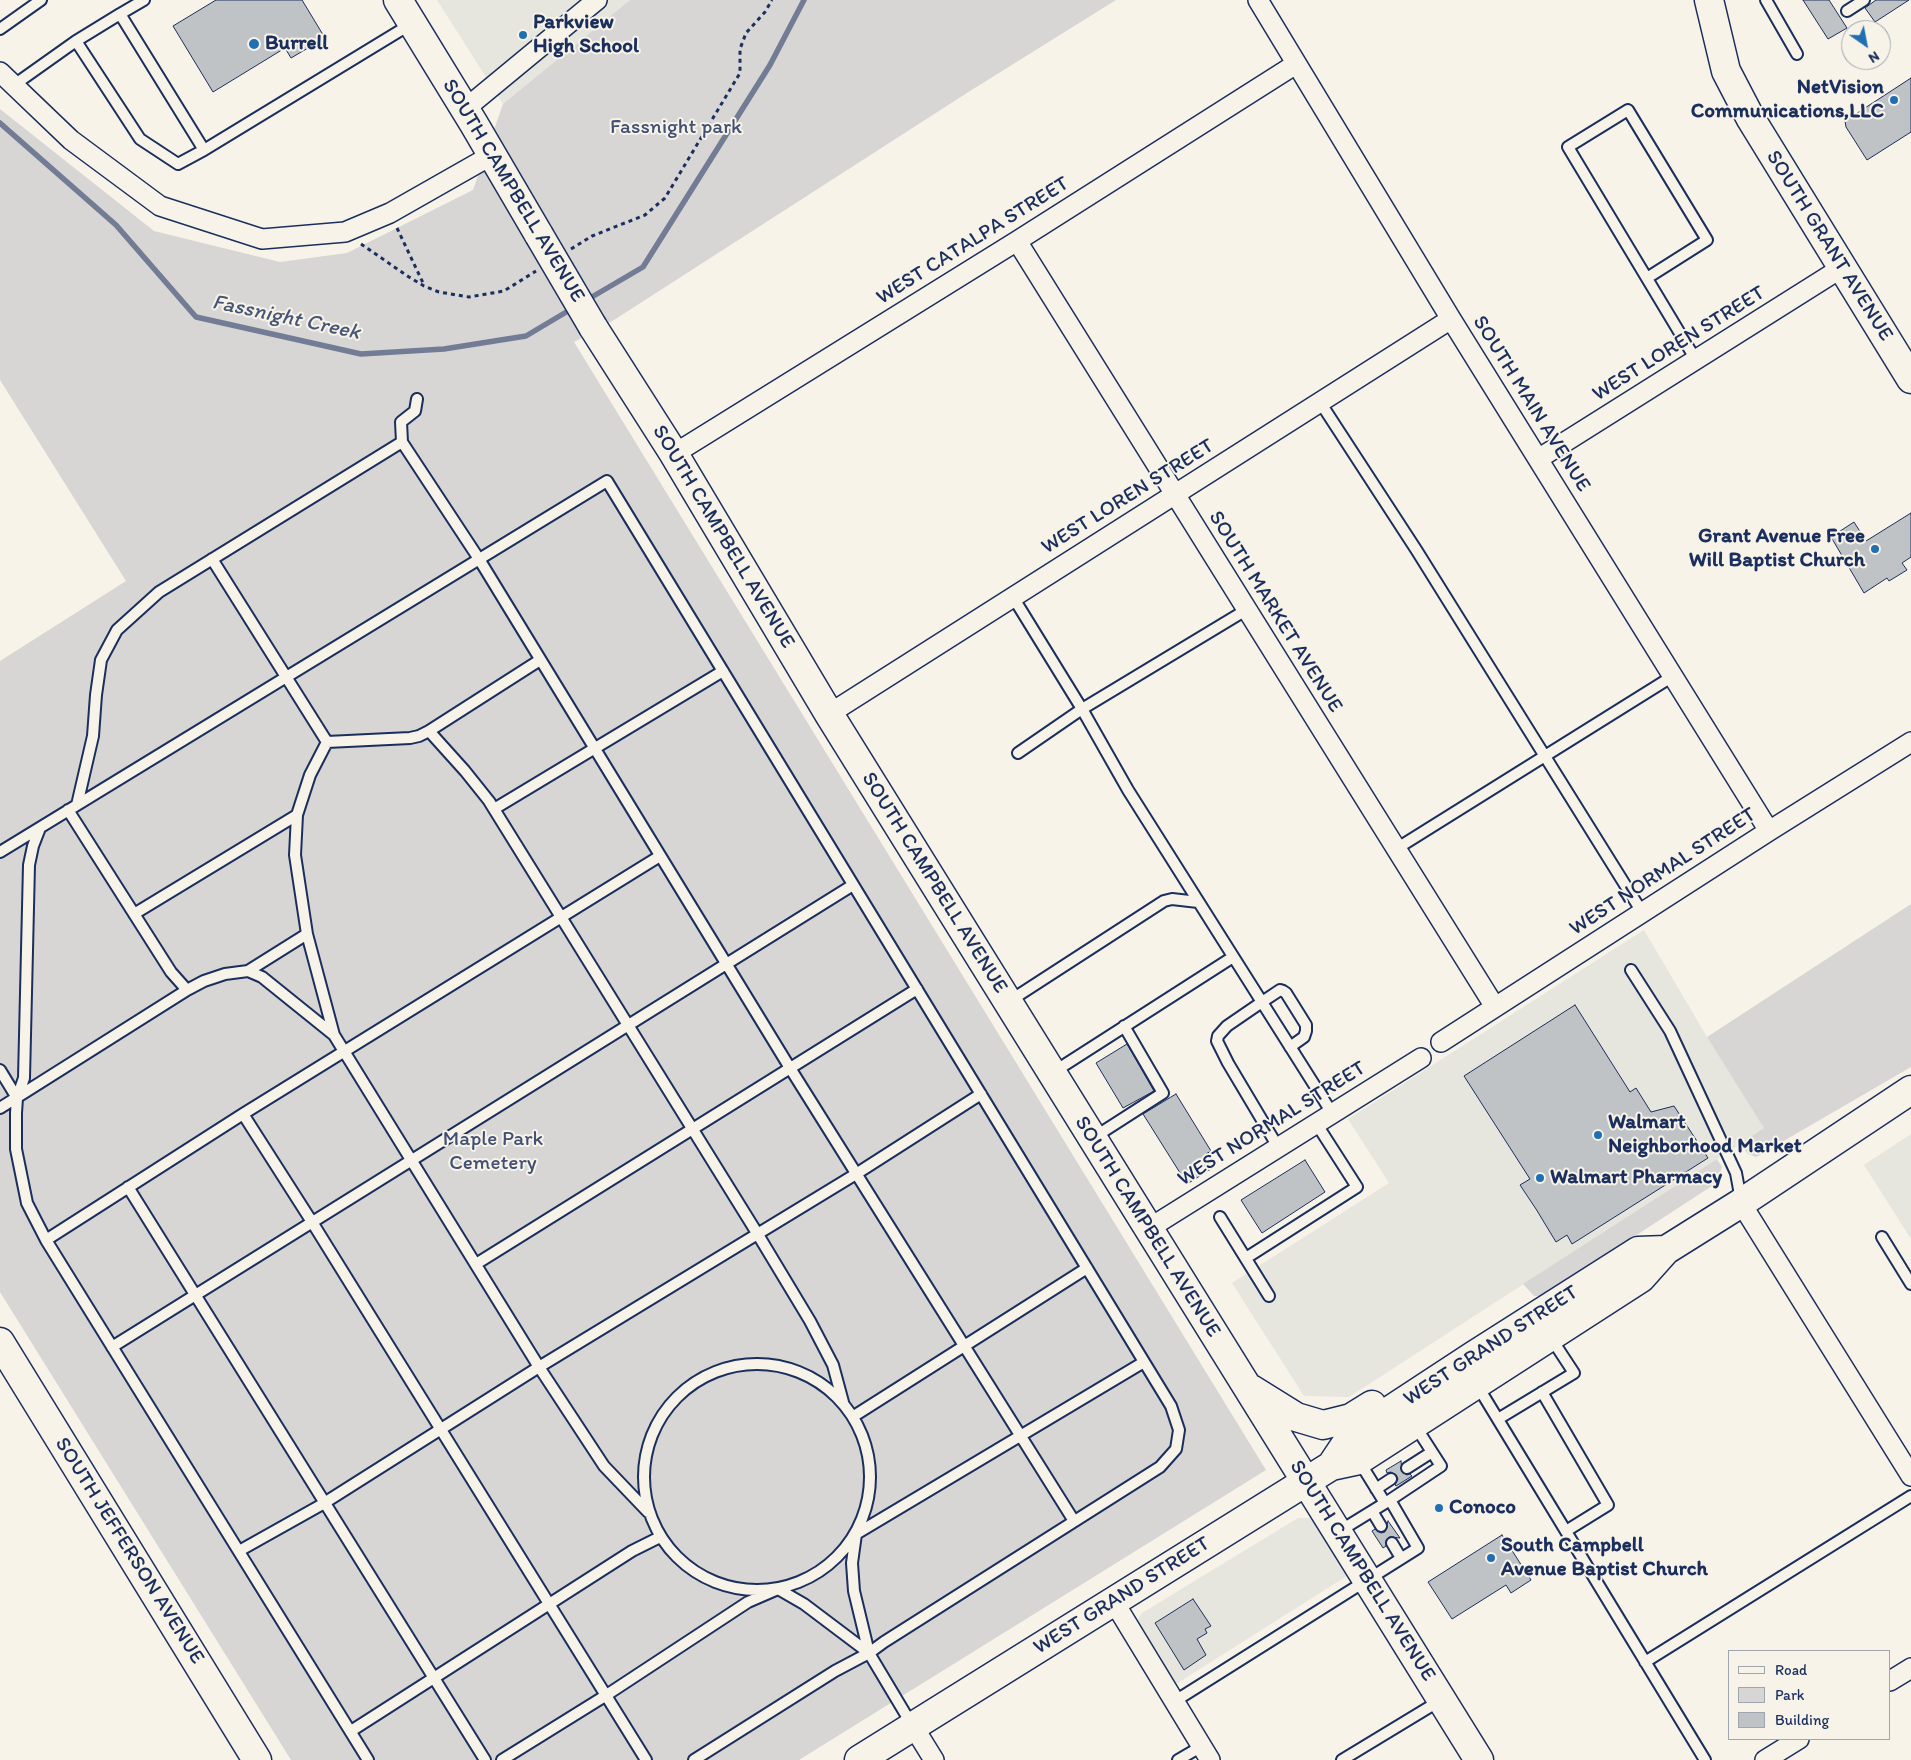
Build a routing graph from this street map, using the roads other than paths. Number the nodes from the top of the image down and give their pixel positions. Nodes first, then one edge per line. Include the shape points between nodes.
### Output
1 (41, 0) edge
2 (144, 0) edge
3 (398, 0) edge
4 (597, 0) edge
5 (1258, 0) edge
6 (1709, 0) edge
7 (1766, 0) edge
8 (1864, 0) edge
9 (27, 4) edge
10 (1847, 11) dead end
11 (120, 14) junction
12 (412, 24) junction
13 (0, 28) edge
14 (76, 41) junction
15 (1798, 54) dead end
16 (1296, 64) junction
17 (0, 72) edge
18 (14, 85) junction
19 (465, 109) junction
20 (204, 150) junction
21 (492, 155) junction
22 (1017, 241) junction
23 (1843, 267) junction
24 (1647, 278) junction
25 (1452, 319) junction
26 (1696, 360) junction
27 (1911, 379) edge
28 (418, 398) dead end
29 (1320, 402) junction
30 (402, 442) junction
31 (674, 454) junction
32 (1538, 459) junction
33 (1174, 494) junction
34 (212, 558) junction
35 (479, 559) junction
36 (1013, 597) junction
37 (1246, 610) junction
38 (540, 660) junction
39 (723, 671) junction
40 (1673, 676) junction
41 (286, 677) junction
42 (1082, 710) junction
43 (829, 714) junction
44 (429, 731) junction
45 (326, 742) junction
46 (1911, 742) edge
47 (594, 748) junction
48 (1018, 753) dead end
49 (1545, 756) junction
50 (77, 805) junction
51 (494, 809) junction
52 (68, 810) junction
53 (297, 816) junction
54 (40, 828) junction
55 (1769, 831) junction
56 (1396, 849) junction
57 (0, 852) edge
58 (660, 856) junction
59 (854, 885) junction
60 (1198, 902) junction
61 (1642, 912) junction
62 (134, 914) junction
63 (562, 918) junction
64 (307, 934) junction
65 (1233, 957) junction
66 (727, 965) junction
67 (1631, 970) dead end
68 (248, 971) junction
69 (917, 989) junction
70 (188, 990) junction
71 (1262, 1002) junction
72 (1008, 1003) junction
73 (1495, 1007) junction
74 (628, 1026) junction
75 (1124, 1026) junction
76 (334, 1036) junction
77 (1441, 1042) dead end
78 (1290, 1047) junction
79 (344, 1052) junction
80 (1420, 1058) dead end
81 (790, 1068) junction
82 (0, 1070) edge
83 (1051, 1073) junction
84 (1911, 1090) edge
85 (981, 1094) junction
86 (17, 1098) junction
87 (0, 1108) edge
88 (1332, 1113) junction
89 (243, 1114) junction
90 (1316, 1123) junction
91 (692, 1129) junction
92 (1092, 1139) junction
93 (1278, 1147) junction
94 (411, 1160) junction
95 (856, 1174) junction
96 (128, 1187) junction
97 (1741, 1203) junction
98 (1220, 1217) dead end
99 (312, 1222) junction
100 (1148, 1229) junction
101 (757, 1234) junction
102 (1882, 1237) dead end
103 (46, 1240) junction
104 (1666, 1250) junction
105 (1246, 1258) junction
106 (476, 1264) junction
107 (1087, 1268) junction
108 (1911, 1284) edge
109 (195, 1295) junction
110 (1269, 1296) dead end
111 (1550, 1337) junction
112 (0, 1342) edge
113 (964, 1346) junction
114 (112, 1347) junction
115 (1144, 1362) junction
116 (539, 1367) junction
117 (1439, 1379) junction
118 (1245, 1384) junction
119 (1476, 1384) junction
120 (1542, 1392) junction
121 (843, 1402) junction
122 (854, 1416) junction
123 (1498, 1420) junction
124 (1414, 1424) junction
125 (440, 1430) junction
126 (1021, 1436) junction
127 (1432, 1452) junction
128 (1359, 1460) junction
129 (1331, 1466) junction
130 (1407, 1468) dead end
131 (1909, 1468) edge
132 (1391, 1479) dead end
133 (1306, 1481) junction
134 (1376, 1489) junction
135 (1911, 1496) edge
136 (1387, 1501) junction
137 (325, 1502) junction
138 (1372, 1511) junction
139 (648, 1512) junction
140 (1074, 1521) junction
141 (1381, 1526) dead end
142 (1566, 1531) junction
143 (1338, 1532) junction
144 (856, 1534) junction
145 (660, 1537) junction
146 (1392, 1543) dead end
147 (239, 1552) junction
148 (1401, 1558) junction
149 (1367, 1579) junction
150 (778, 1589) junction
151 (1114, 1602) junction
152 (549, 1604) junction
153 (868, 1653) junction
154 (1645, 1662) junction
155 (1911, 1668) edge
156 (434, 1678) junction
157 (1891, 1680) edge
158 (606, 1696) junction
159 (1442, 1699) junction
160 (1175, 1701) junction
161 (913, 1726) junction
162 (351, 1732) junction
163 (1796, 1740) edge
164 (1206, 1753) edge
165 (257, 1760) edge
166 (368, 1760) edge
167 (485, 1760) edge
168 (502, 1760) edge
169 (646, 1760) edge
170 (694, 1760) edge
171 (859, 1760) edge
172 (934, 1760) edge
173 (1178, 1760) edge
174 (1342, 1760) edge
175 (1480, 1760) edge
176 (1705, 1760) edge
177 (1765, 1760) edge

1 - 9 lane
2 - 11 lane
3 - 12 main road, SOUTH CAMPBELL AVENUE
4 - 19 street
5 - 16 street, SOUTH MAIN AVENUE
6 - 23 main road, SOUTH GRANT AVENUE via 1726,71 1751,119
7 - 15 lane
8 - 10 lane
9 - 13 lane
11 - 14 lane
11 - 20 lane
12 - 19 main road, SOUTH CAMPBELL AVENUE
12 - 20 lane
14 - 18 lane
14 - 20 lane via 140,139 178,164
16 - 22 street, WEST CATALPA STREET
16 - 25 street, SOUTH MAIN AVENUE
17 - 18 street
18 - 21 street via 71,140 160,206 262,239 344,232 390,213
19 - 21 main road, SOUTH CAMPBELL AVENUE
21 - 31 main road, SOUTH CAMPBELL AVENUE, bridge via 593,327
22 - 31 street, WEST CATALPA STREET
22 - 33 street, SOUTH MARKET AVENUE
23 - 26 street, WEST LOREN STREET
23 - 27 main road, SOUTH GRANT AVENUE
24 - 24 lane via 1568,147 1628,110 1707,240
24 - 26 lane
25 - 29 street, WEST LOREN STREET
25 - 32 street, SOUTH MAIN AVENUE
26 - 32 street, WEST LOREN STREET
28 - 30 lane via 415,411 402,422
29 - 33 street, WEST LOREN STREET
29 - 49 lane
30 - 34 lane
30 - 35 lane
31 - 43 main road, SOUTH CAMPBELL AVENUE
32 - 40 street, SOUTH MAIN AVENUE
33 - 36 street, WEST LOREN STREET
33 - 37 street, SOUTH MARKET AVENUE
34 - 41 lane
34 - 50 lane via 159,592 117,630 101,660 93,736
35 - 38 lane
35 - 39 lane via 607,481
35 - 41 lane
36 - 42 lane
36 - 43 street, WEST LOREN STREET
37 - 42 lane
37 - 56 street, SOUTH MARKET AVENUE
38 - 44 lane
38 - 47 lane
39 - 47 lane
39 - 59 lane
40 - 49 lane
40 - 55 street, SOUTH MAIN AVENUE
41 - 45 lane
41 - 50 lane
42 - 48 lane
42 - 60 lane
43 - 72 main road, SOUTH CAMPBELL AVENUE
44 - 45 lane via 410,738
44 - 51 lane
45 - 53 lane via 310,775
46 - 55 street, WEST NORMAL STREET
47 - 51 lane
47 - 58 lane
49 - 56 lane
49 - 61 lane
50 - 52 lane
51 - 63 lane
52 - 54 lane
52 - 62 lane
53 - 62 lane
53 - 64 lane via 295,855
54 - 57 lane
54 - 86 lane via 29,865 24,1078
55 - 61 street, WEST NORMAL STREET
56 - 73 street, SOUTH MARKET AVENUE
58 - 63 lane
58 - 66 lane
59 - 66 lane
59 - 69 lane
60 - 65 lane
60 - 72 lane via 1164,901
61 - 73 street, WEST NORMAL STREET
62 - 70 lane via 172,972
63 - 74 lane
63 - 79 lane
64 - 68 lane
64 - 76 lane
65 - 71 lane
65 - 75 lane
66 - 74 lane
66 - 81 lane
67 - 97 lane via 1670,1031 1736,1173
68 - 70 lane via 225,974
68 - 76 lane via 262,977
69 - 81 lane
69 - 85 lane
70 - 86 lane
71 - 78 lane
71 - 78 lane via 1280,990 1286,993 1306,1025 1304,1036
71 - 93 lane via 1222,1030 1217,1041
72 - 83 main road, SOUTH CAMPBELL AVENUE
73 - 77 street, WEST NORMAL STREET
74 - 91 lane
74 - 94 lane
75 - 83 lane
75 - 92 lane via 1163,1092
76 - 79 lane
78 - 88 lane
79 - 89 lane
79 - 94 lane
80 - 88 street, WEST NORMAL STREET
81 - 91 lane
81 - 95 lane
82 - 86 lane
83 - 92 main road, SOUTH CAMPBELL AVENUE
84 - 97 main road, WEST GRAND STREET
85 - 95 lane
85 - 107 lane
86 - 87 lane
86 - 103 lane via 16,1149 26,1203
88 - 90 street, WEST NORMAL STREET
89 - 96 lane
89 - 99 lane
90 - 93 street, WEST NORMAL STREET
90 - 105 lane via 1356,1187
91 - 101 lane
91 - 106 lane
92 - 100 main road, SOUTH CAMPBELL AVENUE
93 - 100 street, WEST NORMAL STREET
94 - 99 lane
94 - 106 lane
95 - 101 lane
95 - 113 lane
96 - 103 lane
96 - 109 lane
97 - 104 main road, WEST GRAND STREET
97 - 131 street
98 - 105 lane
99 - 109 lane
99 - 125 lane
100 - 118 main road, SOUTH CAMPBELL AVENUE
101 - 116 lane
101 - 121 lane via 810,1320 833,1365
102 - 108 lane
103 - 114 lane
104 - 111 main road, WEST GRAND STREET via 1641,1278
104 - 117 main road, WEST GRAND STREET via 1638,1251
105 - 110 lane
106 - 116 lane
107 - 113 lane
107 - 115 lane
109 - 114 lane
109 - 137 lane
111 - 119 main road, WEST GRAND STREET
111 - 120 lane via 1574,1373
112 - 165 main road, SOUTH JEFFERSON AVENUE
113 - 122 lane
113 - 126 lane
114 - 147 lane
115 - 126 lane
115 - 140 lane via 1177,1421 1176,1449 1160,1467
116 - 125 lane
116 - 139 lane via 604,1466
117 - 118 main road via 1414,1380 1351,1418 1323,1425 1296,1417
117 - 129 main road, WEST GRAND STREET via 1351,1436
118 - 133 main road, SOUTH CAMPBELL AVENUE
119 - 123 lane
119 - 124 main road, WEST GRAND STREET
120 - 123 lane
120 - 142 lane via 1608,1505
121 - 122 lane
121 - 139 lane via 803,1372 772,1364 739,1364 708,1374 681,1392 660,1417 650,1440 643,1480
122 - 144 lane via 866,1444 871,1474 867,1505
123 - 142 lane
124 - 127 lane
124 - 128 main road, WEST GRAND STREET
125 - 137 lane
125 - 152 lane
126 - 140 lane
126 - 144 lane
127 - 130 lane
127 - 136 lane via 1441,1466
128 - 129 main road, WEST GRAND STREET
128 - 134 lane
129 - 133 main road, WEST GRAND STREET
132 - 134 lane
133 - 143 main road, SOUTH CAMPBELL AVENUE
133 - 151 main road, WEST GRAND STREET
134 - 136 lane
135 - 154 lane
136 - 138 lane
136 - 148 lane via 1418,1548
137 - 147 lane
137 - 156 lane
138 - 141 lane
138 - 143 lane
139 - 145 lane
140 - 153 lane
142 - 154 lane
143 - 149 main road, SOUTH CAMPBELL AVENUE
144 - 150 lane via 828,1566 796,1584
144 - 153 lane via 852,1563 854,1591
145 - 150 lane via 677,1559 699,1575 724,1586 751,1591
145 - 152 lane
146 - 148 lane
147 - 162 lane
148 - 149 lane
149 - 159 main road, SOUTH CAMPBELL AVENUE
149 - 160 lane
150 - 153 lane
150 - 158 lane via 748,1602
151 - 160 street
151 - 161 main road, WEST GRAND STREET
152 - 156 lane
152 - 158 lane
153 - 161 lane
153 - 170 lane
154 - 176 lane
155 - 157 street
156 - 162 lane
156 - 167 lane
158 - 168 lane
158 - 169 lane
159 - 174 lane
159 - 175 main road, SOUTH CAMPBELL AVENUE
160 - 164 street
161 - 171 main road, WEST GRAND STREET
161 - 172 street
162 - 166 lane
163 - 177 street
164 - 173 lane

